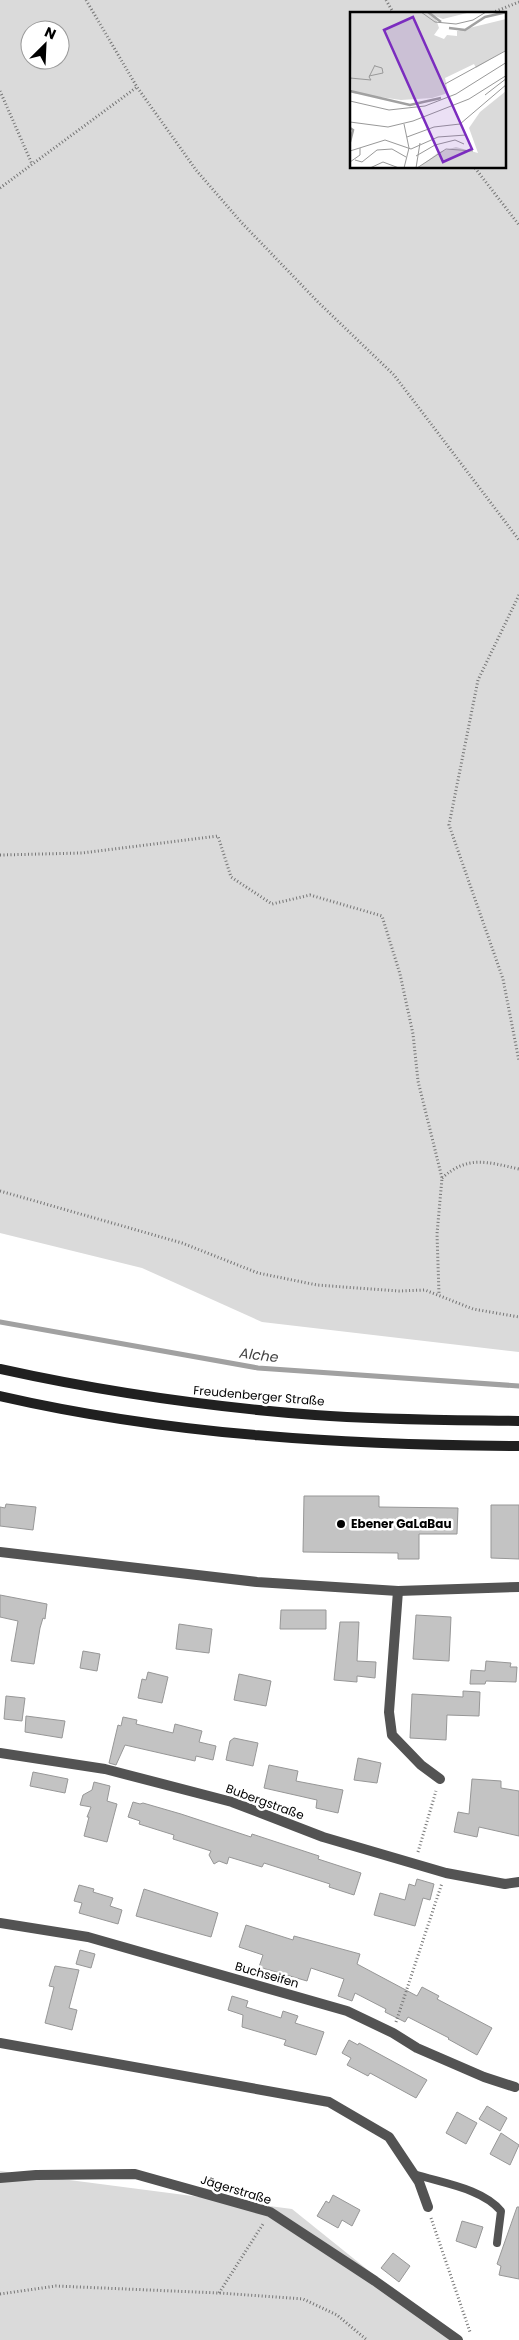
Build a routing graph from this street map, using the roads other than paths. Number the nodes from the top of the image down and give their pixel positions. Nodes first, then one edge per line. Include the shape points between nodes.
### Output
1 (0, 1369) edge
2 (0, 1396) edge
3 (519, 1421) edge
4 (519, 1446) edge
5 (0, 1552) edge
6 (519, 1587) edge
7 (398, 1591) junction
8 (0, 1753) edge
9 (440, 1779) road end
10 (519, 1882) edge
11 (0, 1923) edge
12 (0, 2043) edge
13 (515, 2087) dead end
14 (414, 2174) junction
15 (0, 2178) edge
16 (428, 2208) road end
17 (498, 2243) dead end
18 (458, 2340) edge

1 - 3 main road, Freudenberger Straße via 105,1390 207,1405 315,1415
2 - 4 main road via 105,1416 307,1440 422,1446
5 - 7 street via 257,1582
6 - 7 street
7 - 9 street via 390,1712 392,1735 421,1765
8 - 10 street, Bubergstraße via 105,1769 232,1802 322,1837 415,1865 505,1884
11 - 13 street, Buchseifen via 88,1937 347,2011 417,2048
12 - 14 street via 329,2102 389,2137
14 - 16 street
14 - 17 lane via 472,2192 495,2203 501,2210
15 - 18 street, Jägerstraße via 135,2174 270,2212

